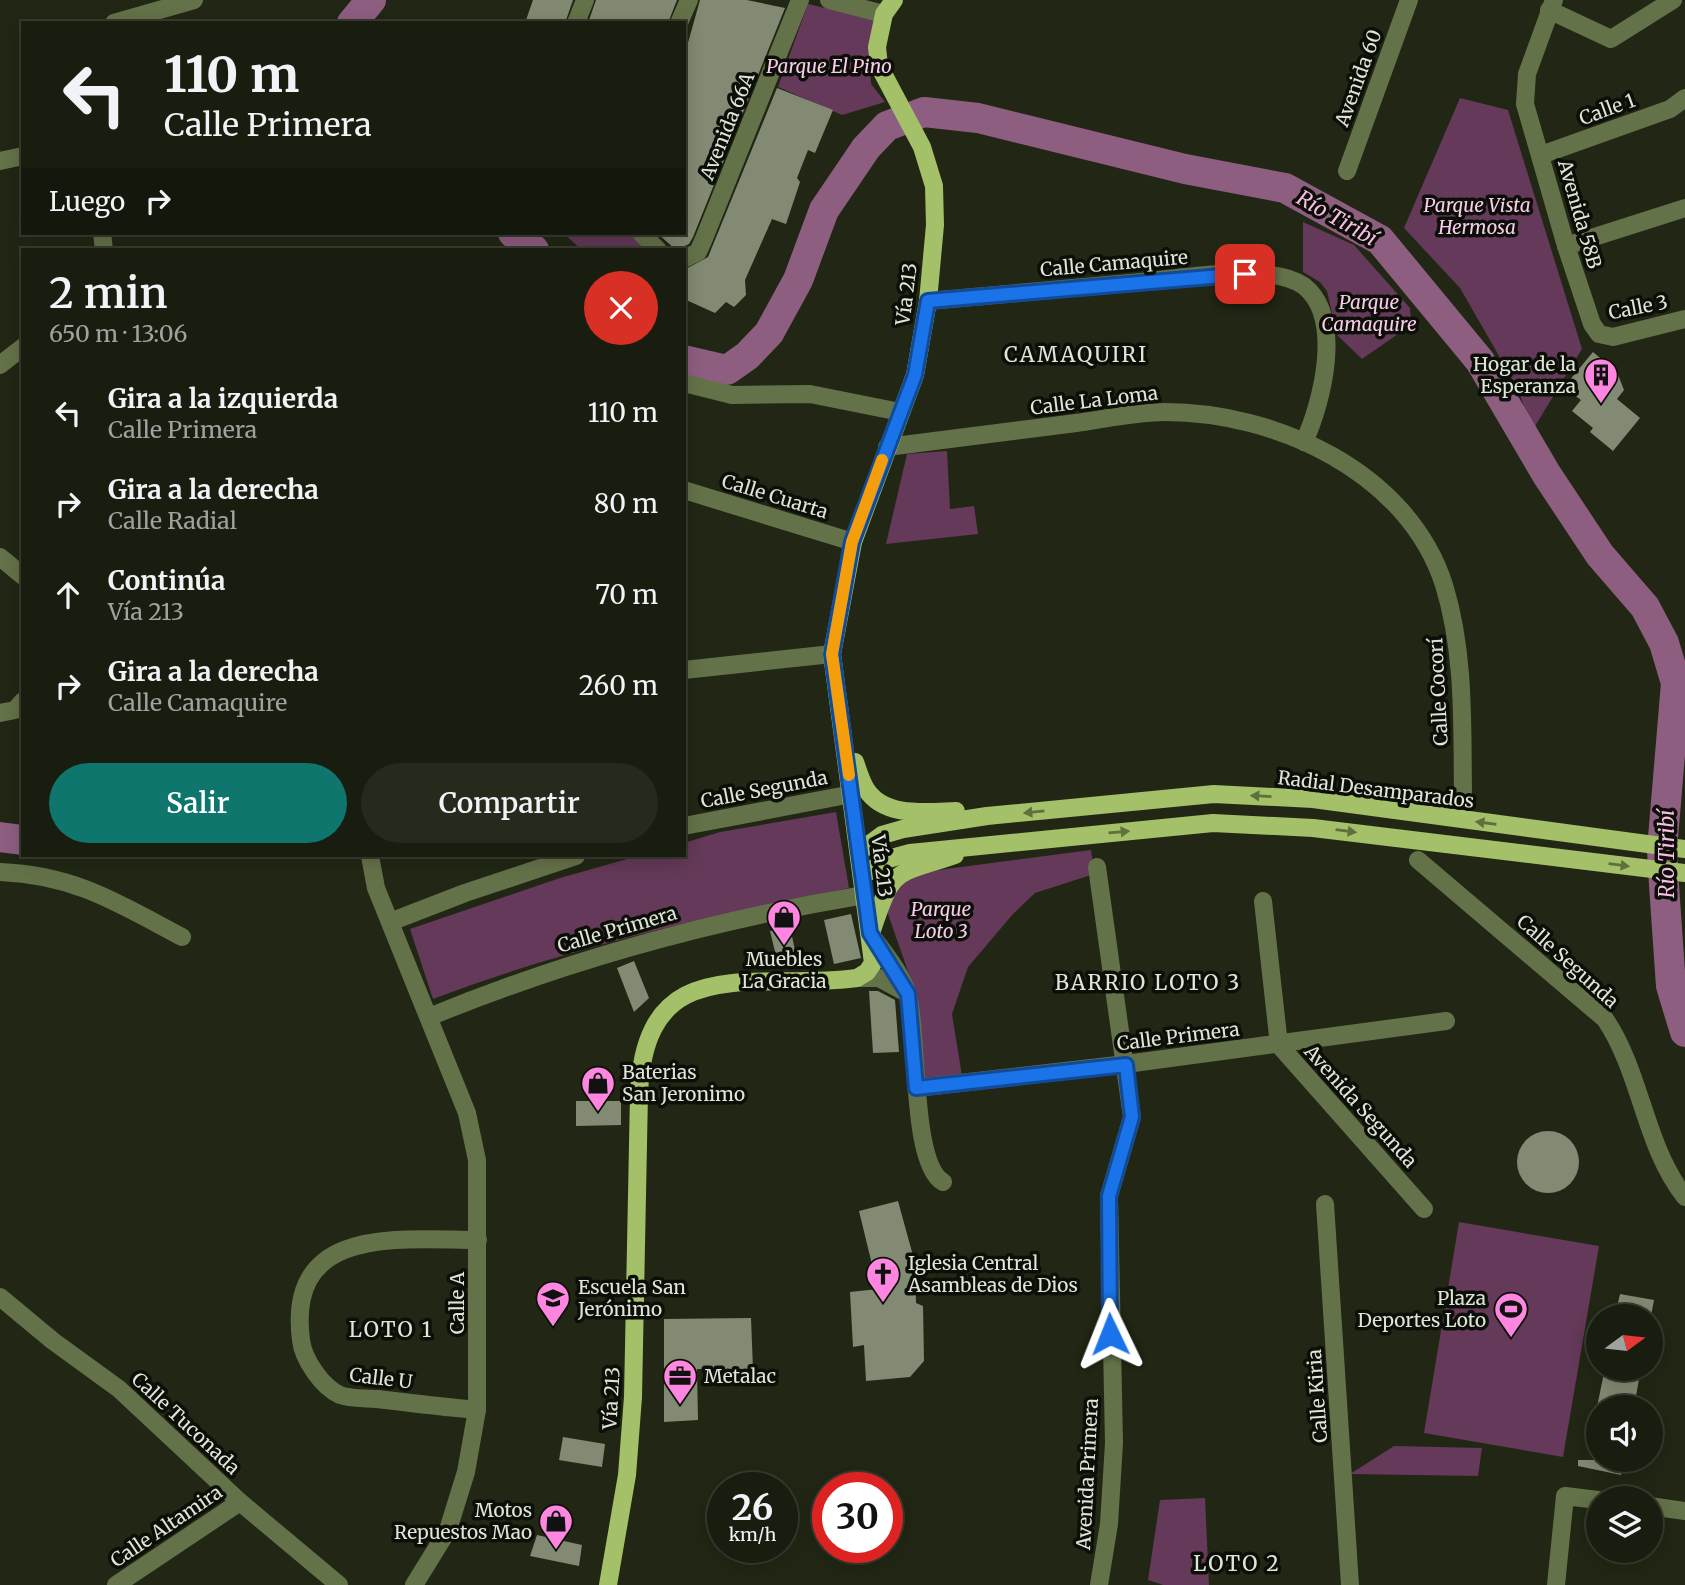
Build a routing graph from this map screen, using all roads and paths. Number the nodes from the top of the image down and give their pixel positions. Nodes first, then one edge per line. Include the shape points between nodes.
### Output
1 (194, 0) edge
2 (585, 0) edge
3 (689, 0) edge
4 (800, 0) edge
5 (830, 0) edge
6 (1409, 0) edge
7 (1673, 0) edge
8 (1552, 5) edge
9 (889, 7) edge
10 (121, 21) edge
11 (577, 21) edge
12 (680, 21) edge
13 (1685, 98) edge
14 (1541, 155) junction
15 (21, 156) edge
16 (0, 161) edge
17 (1347, 170) dead end
18 (1685, 208) edge
19 (643, 235) edge
20 (1566, 246) junction
21 (656, 248) edge
22 (686, 258) edge
23 (928, 301) junction
24 (1685, 319) edge
25 (1599, 334) joint
26 (21, 348) edge
27 (0, 365) edge
28 (686, 384) edge
29 (900, 412) junction
30 (1304, 442) junction
31 (887, 447) junction
32 (686, 492) edge
33 (852, 542) junction
34 (0, 557) edge
35 (21, 574) edge
36 (832, 654) junction
37 (686, 670) edge
38 (21, 703) edge
39 (0, 713) edge
40 (841, 727) junction
41 (852, 794) junction
42 (1463, 795) dead end
43 (905, 812) junction
44 (987, 816) junction
45 (686, 826) edge
46 (985, 845) junction
47 (1685, 849) edge
48 (859, 852) junction
49 (370, 857) edge
50 (573, 857) edge
51 (1419, 860) dead end
52 (1097, 867) dead end
53 (0, 872) edge
54 (1685, 873) edge
55 (862, 876) junction
56 (864, 895) junction
57 (1263, 901) dead end
58 (390, 922) junction
59 (870, 933) junction
60 (182, 937) dead end
61 (857, 978) junction
62 (908, 994) junction
63 (429, 1017) junction
64 (1446, 1021) dead end
65 (1279, 1045) junction
66 (1126, 1065) junction
67 (916, 1088) junction
68 (943, 1182) dead end
69 (1685, 1197) edge
70 (1325, 1204) dead end
71 (1424, 1209) dead end
72 (478, 1240) junction
73 (0, 1297) edge
74 (477, 1410) junction
75 (1586, 1499) edge
76 (240, 1502) junction
77 (1663, 1508) edge
78 (1685, 1511) edge
79 (116, 1585) edge
80 (339, 1585) edge
81 (414, 1585) edge
82 (608, 1585) edge
83 (1099, 1585) edge
84 (1350, 1585) edge
85 (1556, 1585) edge

1 - 10 street
2 - 11 street
3 - 12 street
4 - 22 street, Avenida 66A via 703,241 698,252
5 - 9 street
6 - 17 street, Avenida 60
7 - 8 street via 1611,39
8 - 14 street, Avenida 58B via 1527,75 1525,104
9 - 23 main road, Vía 213 via 877,47 879,66 922,147 934,186
13 - 14 street, Calle 1 via 1671,109
14 - 20 street, Avenida 58B
15 - 16 street
18 - 20 street
19 - 21 street
20 - 25 street, Avenida 58B
23 - 29 main road, Vía 213 via 915,375
23 - 30 street, Calle Camaquire via 1226,274 1286,278 1303,285 1318,301 1324,324 1323,379 1317,414
24 - 25 street, Calle 3 via 1612,337
26 - 27 street
28 - 29 street via 732,396 810,394
29 - 31 main road, Vía 213
30 - 31 street, Calle La Loma via 1216,416 1164,412
30 - 42 street, Calle Cocorí via 1378,487 1409,520 1443,582 1460,662
31 - 33 main road, Vía 213
32 - 33 street, Calle Cuarta
33 - 36 main road, Vía 213
34 - 35 street
36 - 37 street
36 - 40 main road, Vía 213
38 - 39 street via 15,710
40 - 41 main road, Vía 213
40 - 43 main road via 866,789 879,801
41 - 43 main road via 877,809
41 - 45 street, Calle Segunda
41 - 48 main road, Vía 213
43 - 44 main road via 958,811
47 -> 44 main road, Radial Desamparados via 1313,799 1214,794
44 - 48 main road, Radial Desamparados via 903,829 882,835
46 -> 54 main road via 1213,823 1313,828
46 - 55 main road via 910,853 888,859
46 - 59 main road via 902,871 883,896
48 - 55 main road, Vía 213
49 - 58 street, Calle A
50 - 58 street
51 - 69 street, Calle Segunda via 1605,1019 1622,1049 1667,1170
52 - 66 street, Avenida Primera
53 - 60 street via 53,877 95,891
55 - 56 main road, Vía 213
56 - 59 main road, Vía 213
56 - 63 street, Calle Primera via 737,918 611,951
57 - 65 street, Avenida Segunda
58 - 63 street, Calle A
59 - 61 main road, Vía 213 via 873,963
59 - 62 street
61 - 62 street via 879,978
61 - 82 main road, Vía 213 via 711,984 675,1000 657,1017 648,1035 640,1063 633,1397
62 - 67 street
63 - 72 street, Calle A via 467,1113 477,1160
64 - 65 street, Calle Primera
65 - 66 street, Calle Primera
65 - 71 street, Avenida Segunda
66 - 67 street, Calle Primera
66 - 83 street, Avenida Primera via 1132,1117 1109,1196 1114,1443 1109,1524
67 - 68 street via 930,1167
70 - 84 street, Calle Kiria
72 - 74 street, Calle A
72 - 74 street, Calle U via 376,1239 355,1244 319,1267 306,1288 299,1314 301,1344 314,1372 339,1395
73 - 76 street, Calle Tuconada via 119,1389
74 - 81 street, Calle A via 466,1472 448,1530
75 - 85 street via 1565,1496
76 - 79 street, Calle Altamira
76 - 80 street, Calle Tuconada
77 - 78 street

